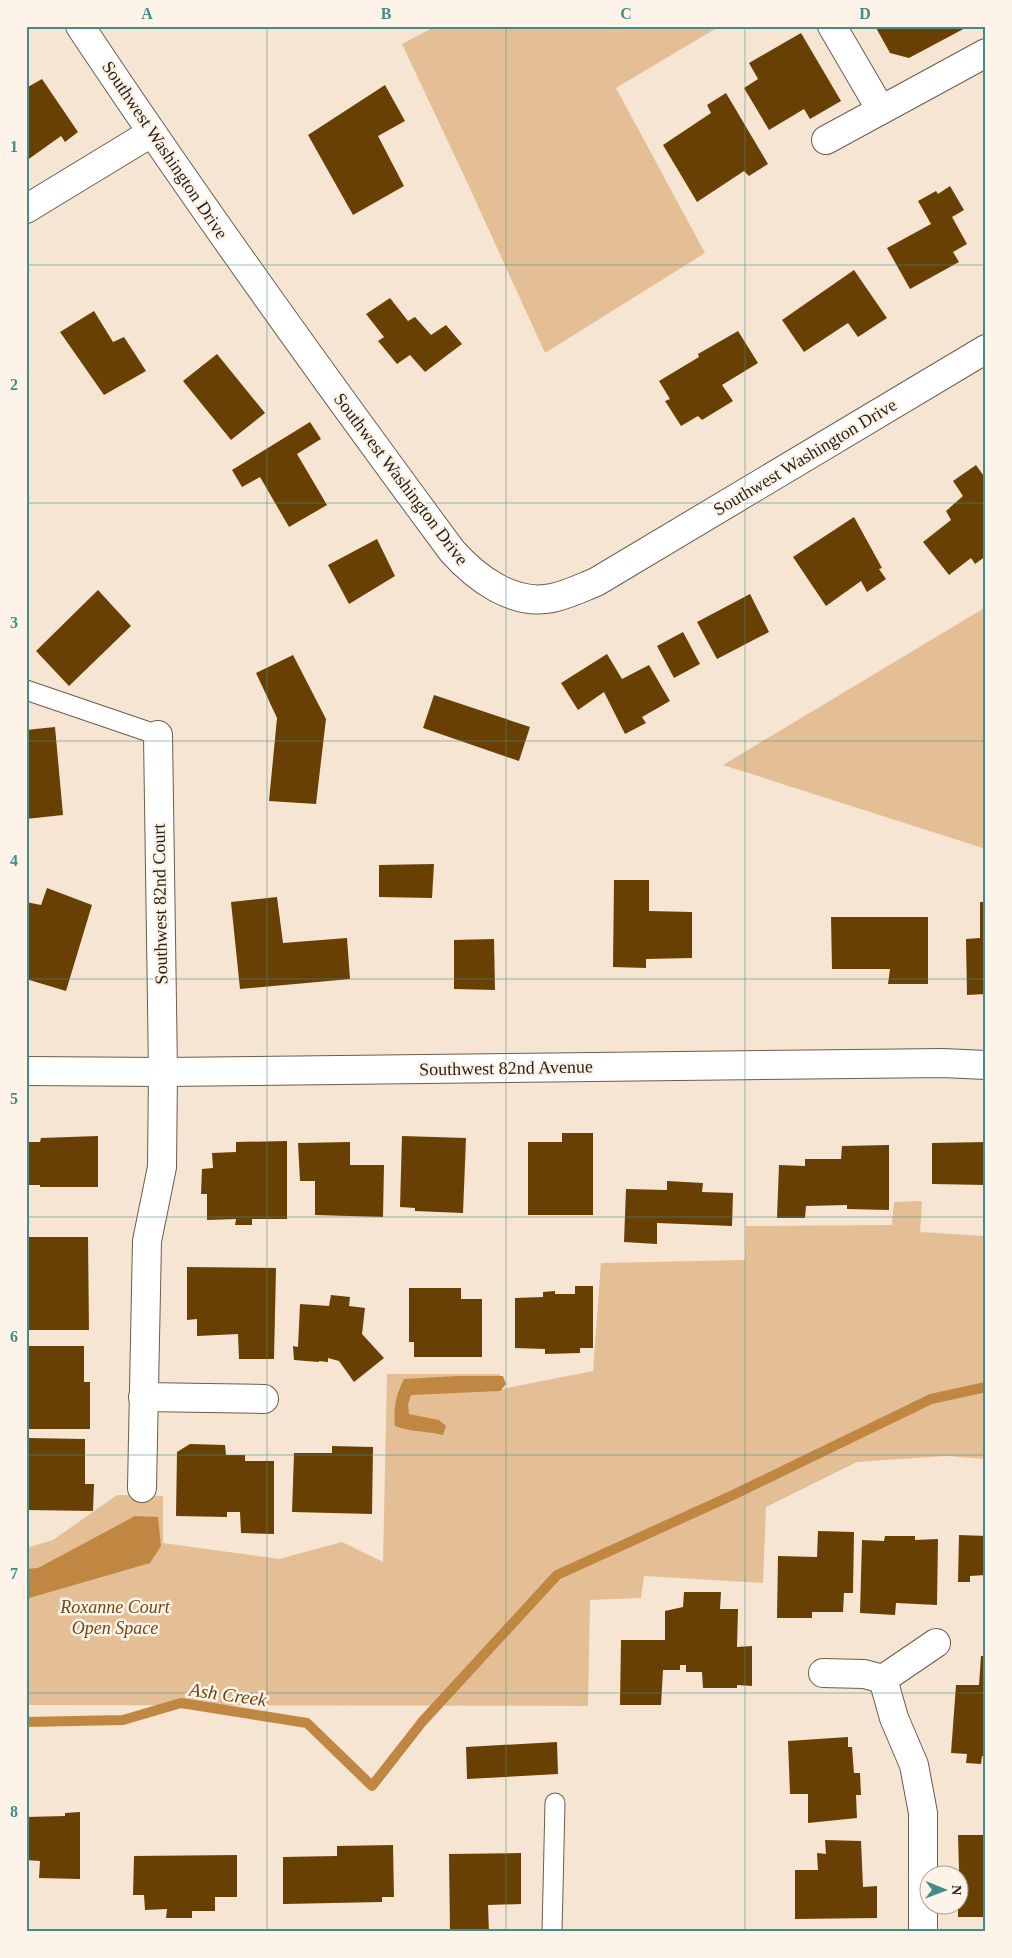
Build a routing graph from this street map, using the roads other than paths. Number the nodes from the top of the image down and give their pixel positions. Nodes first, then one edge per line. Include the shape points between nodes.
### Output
1 (80, 26) edge
2 (832, 26) edge
3 (986, 53) edge
4 (881, 110) junction
5 (151, 133) junction
6 (826, 140) dead end
7 (26, 209) edge
8 (986, 348) edge
9 (26, 690) edge
10 (158, 735) joint
11 (986, 1065) edge
12 (26, 1072) edge
13 (162, 1072) junction
14 (143, 1397) junction
15 (264, 1399) dead end
16 (142, 1488) dead end
17 (936, 1643) dead end
18 (823, 1673) dead end
19 (882, 1679) junction
20 (555, 1802) dead end
21 (552, 1932) edge
22 (923, 1932) edge

1 - 5 street, Southwest Washington Drive
2 - 4 street
3 - 4 street
4 - 6 street
5 - 7 street
5 - 8 street, Southwest Washington Drive via 452,551 481,579 519,597 550,599 596,582
9 - 10 lane
10 - 13 street, Southwest 82nd Court
11 - 13 street, Southwest 82nd Avenue
12 - 13 street, Southwest 82nd Avenue
13 - 14 street, Southwest 82nd Court via 162,1167 147,1241
14 - 15 street
14 - 16 street, Southwest 82nd Court
17 - 19 street
18 - 19 street via 864,1674
19 - 22 street via 914,1765 923,1813
20 - 21 lane

